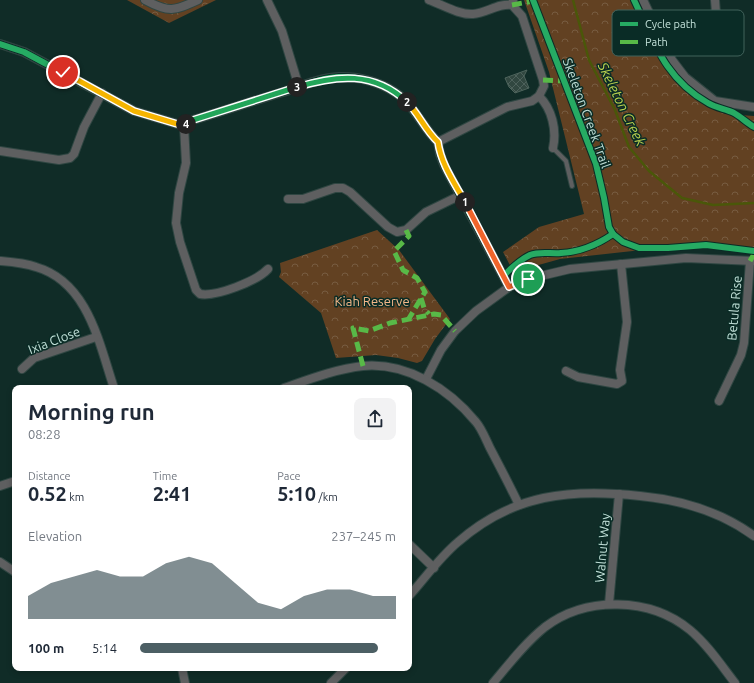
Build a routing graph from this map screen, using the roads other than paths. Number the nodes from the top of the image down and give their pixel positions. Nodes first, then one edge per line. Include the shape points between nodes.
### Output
1 (145, 0) edge
2 (198, 0) edge
3 (266, 0) edge
4 (429, 0) edge
5 (643, 0) edge
6 (714, 0) edge
7 (512, 3) edge
8 (648, 10) edge
9 (716, 10) edge
10 (0, 44) edge
11 (670, 56) edge
12 (299, 87) junction
13 (102, 93) junction
14 (540, 96) junction
15 (754, 107) edge
16 (184, 126) junction
17 (438, 142) junction
18 (553, 148) joint
19 (0, 151) edge
20 (572, 186) dead end
21 (461, 195) junction
22 (288, 199) dead end
23 (0, 261) edge
24 (752, 261) edge
25 (621, 264) junction
26 (268, 270) dead end
27 (509, 287) junction
28 (96, 337) junction
29 (22, 369) dead end
30 (566, 371) dead end
31 (426, 379) junction
32 (113, 385) edge
33 (293, 385) edge
34 (719, 401) dead end
35 (12, 482) edge
36 (0, 486) edge
37 (619, 494) junction
38 (519, 505) junction
39 (754, 536) edge
40 (412, 547) edge
41 (0, 562) edge
42 (434, 568) junction
43 (12, 570) edge
44 (412, 593) edge
45 (609, 604) junction
46 (183, 671) edge
47 (343, 671) edge
48 (185, 683) edge
49 (331, 683) edge
50 (493, 683) edge
51 (735, 683) edge

1 - 2 street via 169,10 181,8
3 - 12 street via 282,31
4 - 7 street via 475,14
5 - 8 street
6 - 9 street
7 - 14 street via 522,16 543,80 544,86
10 - 13 street via 24,52
11 - 15 street via 685,77 715,101
12 - 16 street via 193,120
12 - 17 street via 339,77 373,82 400,96 414,109
13 - 16 street via 134,111
13 - 19 street via 70,158 59,160
14 - 17 street via 532,102 507,107
14 - 18 street via 550,112 554,132
16 - 26 street via 186,163 176,207 176,223 196,290 200,294 212,294 256,279
17 - 21 street via 440,154
18 - 20 lane via 566,161
21 - 22 street via 426,212 406,230 397,232 343,188 335,188 303,199
21 - 27 street
23 - 28 street via 38,267 60,278 82,301
24 - 25 street via 686,258
24 - 34 street, Betula Rise via 744,343
25 - 27 street via 545,274
25 - 30 street via 627,322 620,370 622,381 617,384 578,377
27 - 31 street via 476,311 455,331 441,350
28 - 29 street, Ixia Close via 34,358
28 - 32 street
31 - 33 street via 404,371 363,366 332,372
31 - 38 street via 455,400 477,422
35 - 36 street
37 - 38 street via 571,493
37 - 39 street via 672,500 699,507 728,519
37 - 45 street, Walnut Way
38 - 42 street via 479,526 457,542
40 - 42 street
41 - 43 street
42 - 44 street
45 - 50 street via 582,610 546,626 530,639
45 - 51 street via 638,606 673,618 705,644
46 - 48 street
47 - 49 street

